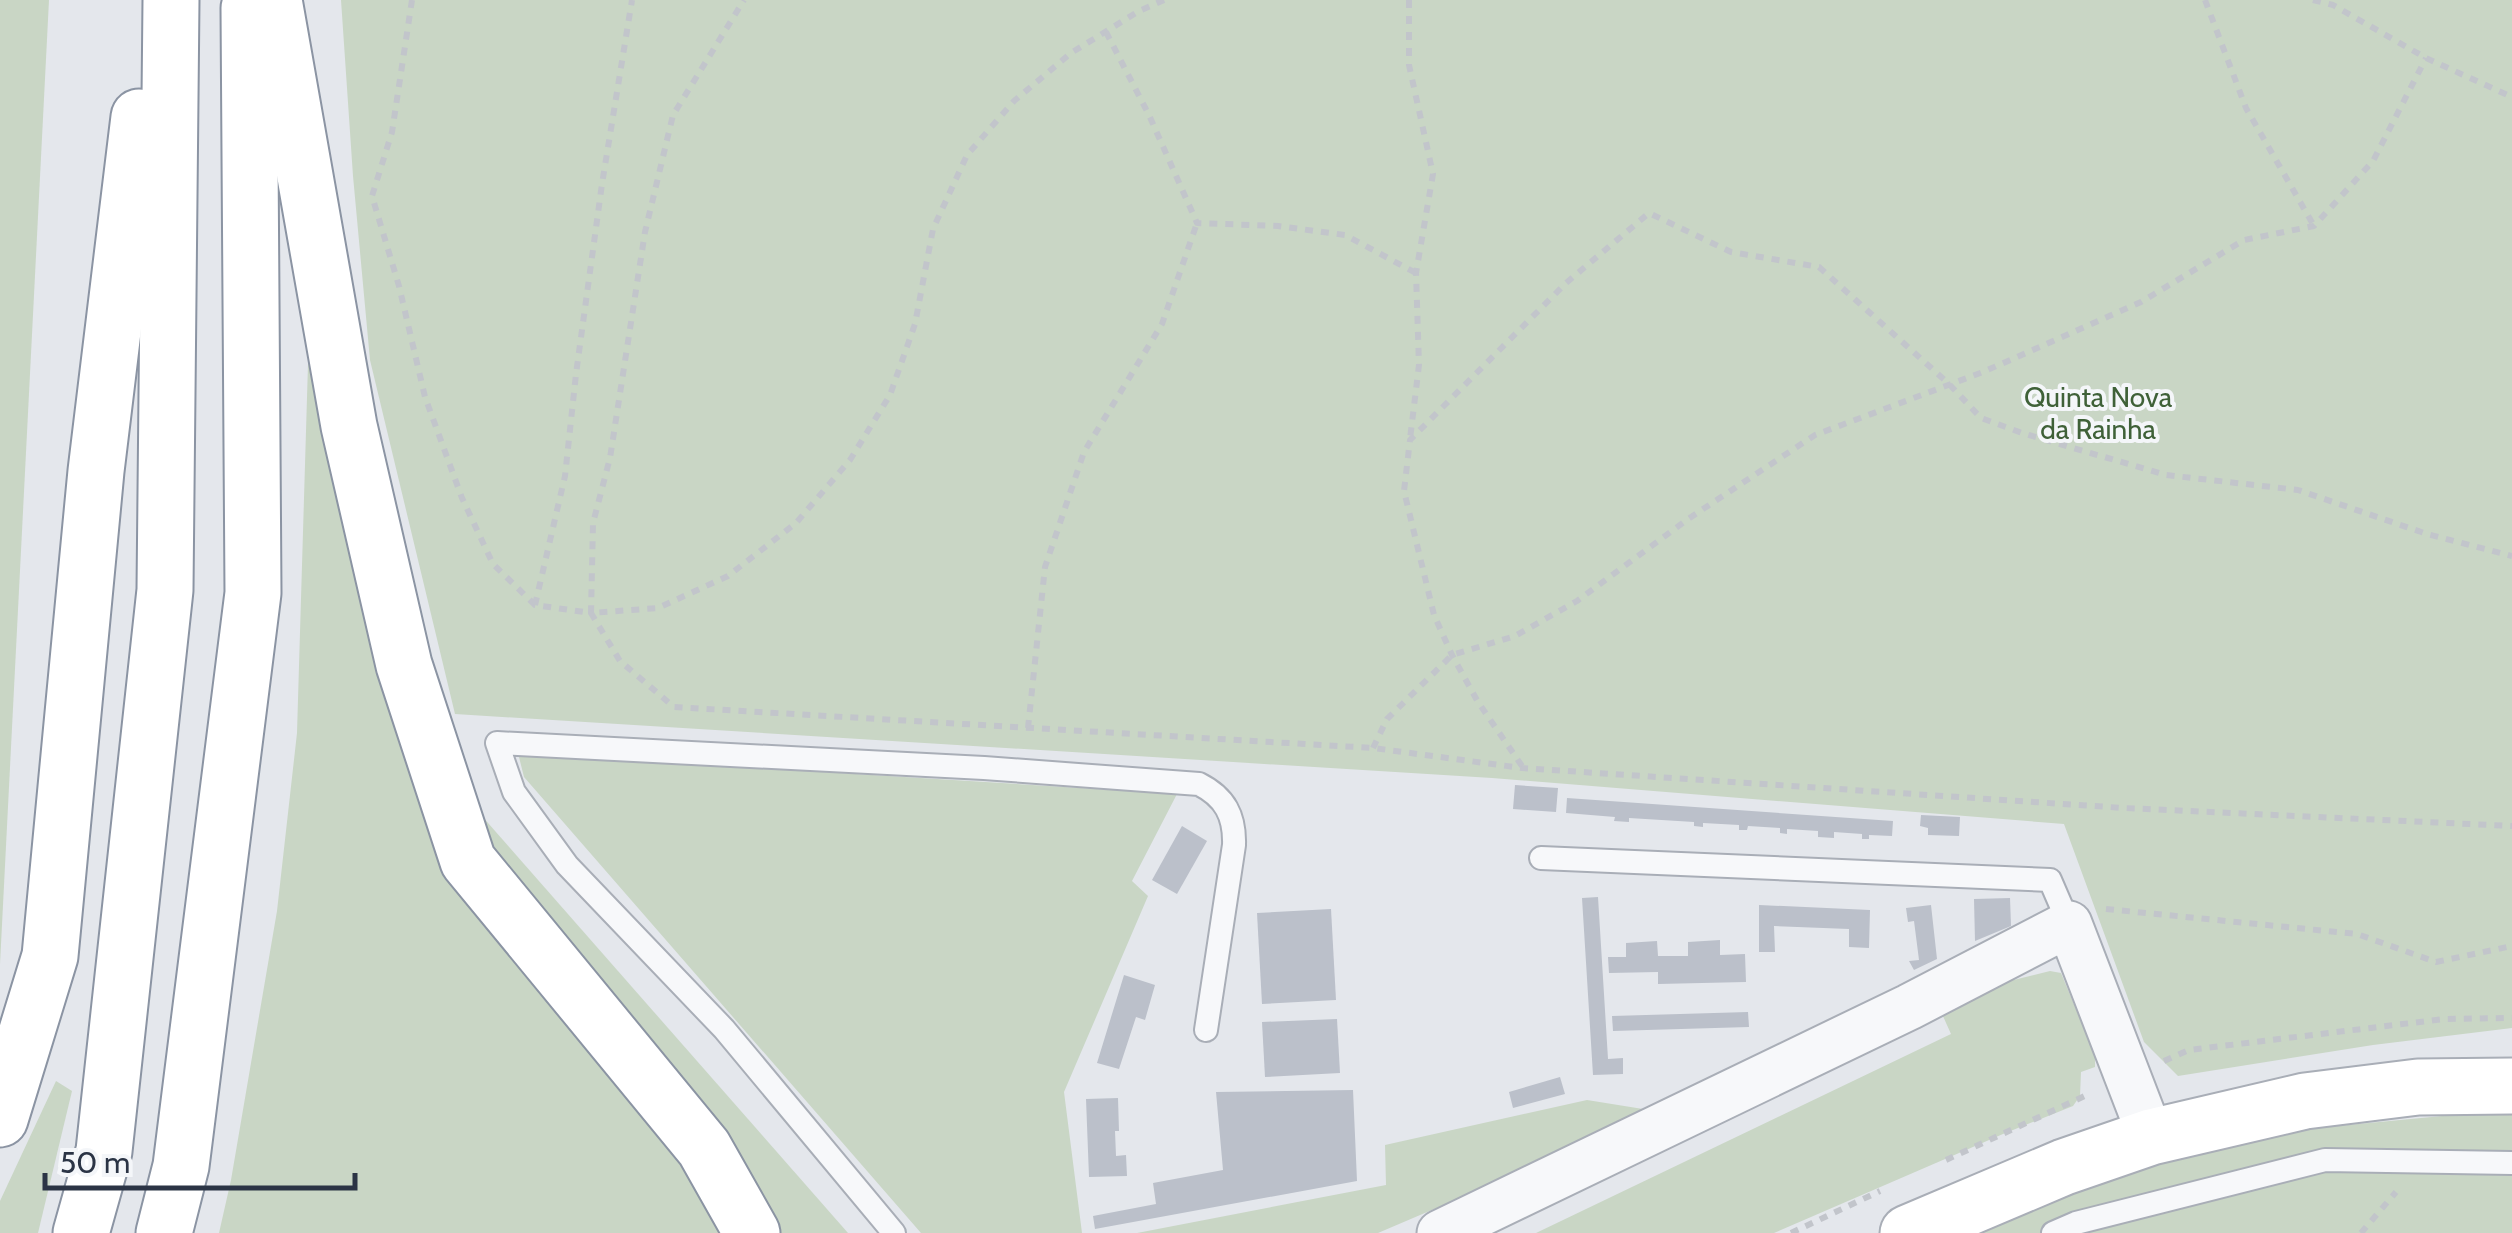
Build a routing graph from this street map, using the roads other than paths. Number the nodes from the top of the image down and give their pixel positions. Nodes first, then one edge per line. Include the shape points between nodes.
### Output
1 (154, 0) edge
2 (170, 0) edge
3 (249, 0) edge
4 (274, 0) edge
5 (1541, 858) dead end
6 (2069, 924) junction
7 (1206, 1030) dead end
8 (2512, 1086) edge
9 (0, 1120) edge
10 (2151, 1137) junction
11 (2512, 1163) edge
12 (82, 1233) edge
13 (164, 1233) edge
14 (752, 1233) edge
15 (894, 1233) edge
16 (1440, 1233) edge
17 (1908, 1233) edge
18 (2054, 1233) edge

1 - 9 main road via 96,471 50,956
2 - 12 main road via 165,590 104,1151
3 - 13 main road via 253,593 181,1166
4 - 14 main road via 349,426 404,665 468,861 704,1148
5 - 6 lane via 2050,880
6 - 10 street
6 - 16 street
7 - 15 lane via 1235,823 1216,792 1199,784 497,743 514,792 568,865 724,1029
8 - 10 main road via 2418,1087 2306,1100
10 - 17 main road
11 - 18 lane via 2325,1160

